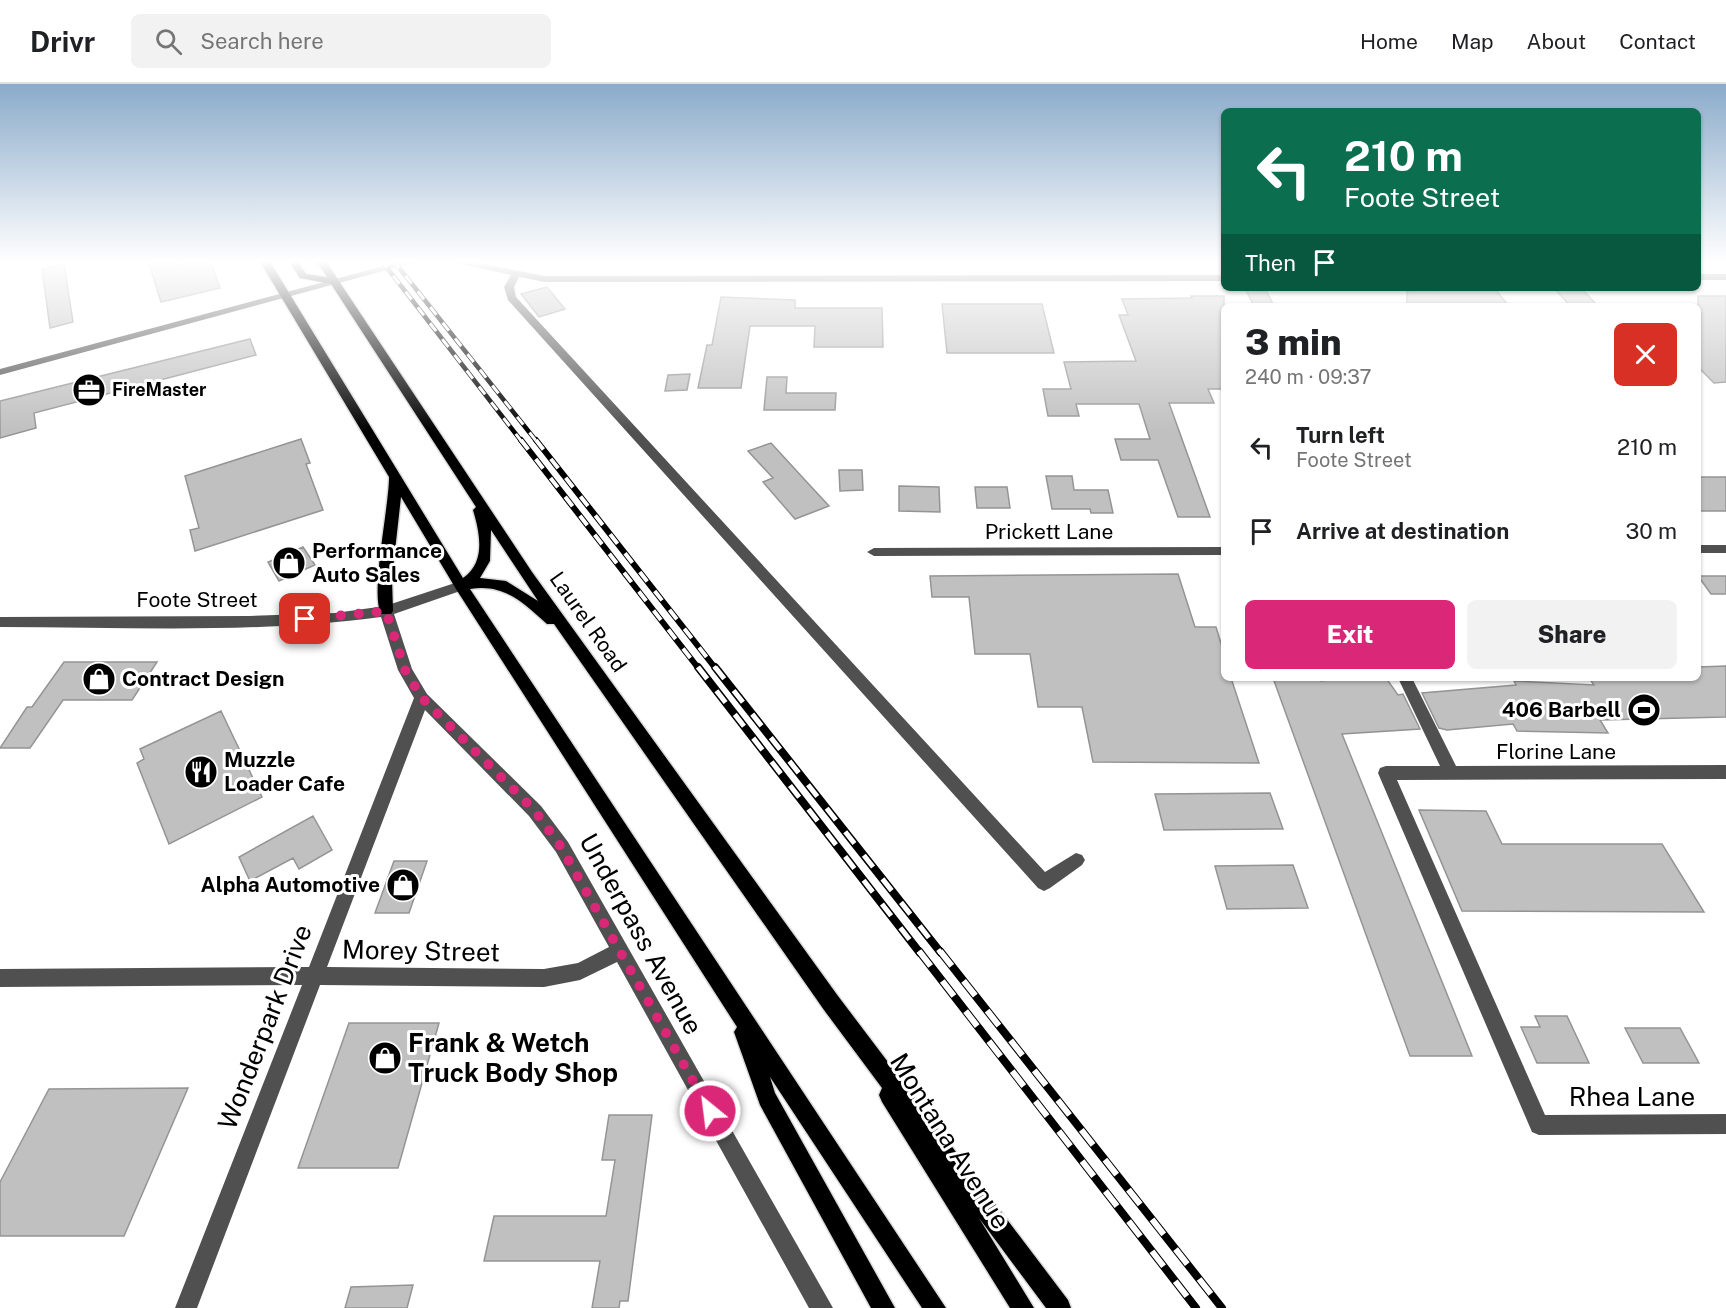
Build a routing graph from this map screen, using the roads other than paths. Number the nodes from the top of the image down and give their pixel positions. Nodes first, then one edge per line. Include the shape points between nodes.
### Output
1 (203, 317) edge
2 (298, 317) edge
3 (359, 317) edge
4 (528, 317) edge
5 (0, 372) edge
6 (395, 477) junction
7 (472, 491) junction
8 (1701, 549) edge
9 (1726, 549) edge
10 (1221, 551) edge
11 (874, 552) dead end
12 (461, 586) junction
13 (386, 611) junction
14 (0, 622) edge
15 (567, 631) junction
16 (1407, 681) edge
17 (422, 698) junction
18 (1726, 772) edge
19 (1451, 773) junction
20 (1076, 860) dead end
21 (620, 951) junction
22 (314, 976) junction
23 (0, 978) edge
24 (831, 1003) junction
25 (736, 1009) junction
26 (1726, 1124) edge
27 (1539, 1125) joint
28 (186, 1308) edge
29 (822, 1308) edge
30 (884, 1308) edge
31 (935, 1308) edge
32 (1023, 1308) edge
33 (1059, 1308) edge

1 - 5 street
2 - 6 main road
3 - 7 main road, Laurel Road
4 - 20 street via 1044,883
6 - 12 main road
6 - 13 main road
7 - 12 main road via 486,549 480,572
7 - 15 main road, Laurel Road
8 - 9 street
10 - 11 street, Prickett Lane
12 - 13 street, Foote Street
12 - 15 main road via 502,583
12 - 25 main road
13 - 14 street, Foote Street via 335,618 256,621
13 - 17 street, Underpass Avenue via 405,670
15 - 24 main road, Laurel Road
16 - 19 street
17 - 21 street, Underpass Avenue via 547,825
17 - 22 street, Wonderpark Drive
18 - 19 street, Florine Lane
19 - 27 street, Florine Lane via 1386,773
21 - 22 street, Morey Street via 580,971 553,977
21 - 29 street, Underpass Avenue
22 - 23 street, Morey Street
22 - 28 street, Wonderpark Drive
24 - 32 main road, Montana Avenue
24 - 33 main road
25 - 30 main road via 767,1098
25 - 31 main road
26 - 27 street, Rhea Lane

